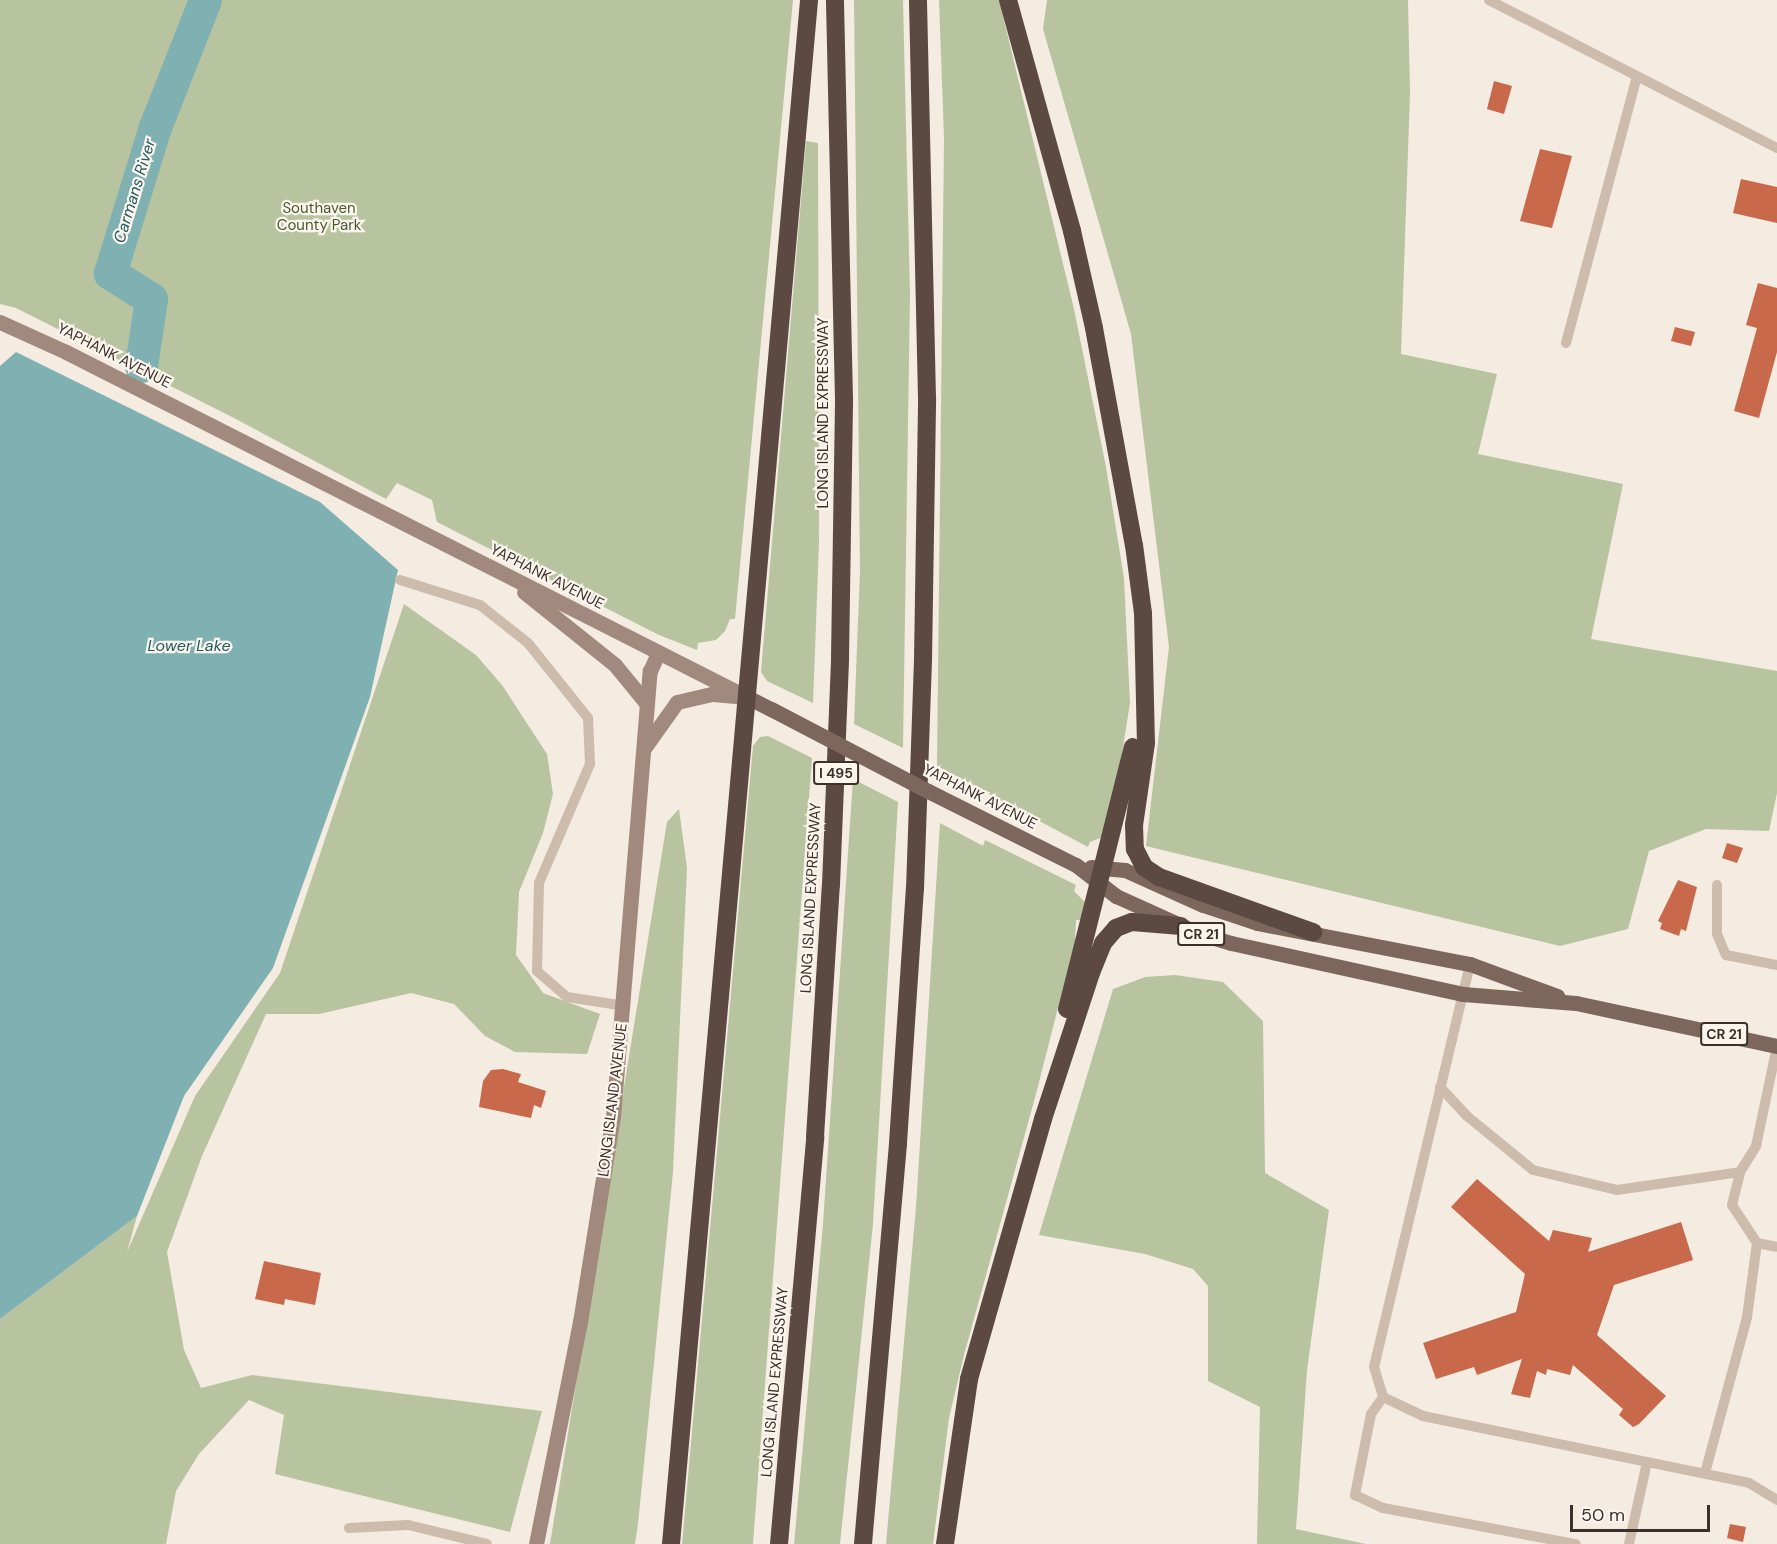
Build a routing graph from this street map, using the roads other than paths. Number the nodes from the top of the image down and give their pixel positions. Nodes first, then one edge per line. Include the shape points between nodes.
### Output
1 (809, 0) edge
2 (835, 0) edge
3 (918, 0) edge
4 (1008, 0) edge
5 (1489, 0) edge
6 (1637, 76) junction
7 (1777, 148) edge
8 (0, 322) edge
9 (1566, 343) dead end
10 (506, 576) junction
11 (400, 580) dead end
12 (658, 653) junction
13 (1146, 660) junction
14 (745, 696) junction
15 (647, 704) junction
16 (643, 749) junction
17 (1102, 876) junction
18 (1717, 885) dead end
19 (1181, 926) junction
20 (1313, 932) junction
21 (1470, 964) junction
22 (1777, 965) edge
23 (1463, 994) junction
24 (1576, 1003) junction
25 (625, 1006) junction
26 (1777, 1046) edge
27 (1440, 1088) junction
28 (1042, 1119) junction
29 (1740, 1172) junction
30 (1757, 1243) junction
31 (1777, 1247) edge
32 (1383, 1397) junction
33 (1647, 1462) junction
34 (1704, 1473) junction
35 (1776, 1495) edge
36 (348, 1528) dead end
37 (487, 1544) edge
38 (536, 1544) edge
39 (671, 1544) edge
40 (779, 1544) edge
41 (862, 1544) edge
42 (945, 1544) edge
43 (1576, 1544) edge
44 (1629, 1544) edge

1 - 14 highway
2 - 40 highway, LONG ISLAND EXPRESSWAY / I 495 via 844,399 840,658 815,1137
3 - 41 highway via 927,398 923,680 898,1143
4 - 13 highway via 1072,231 1094,328 1134,545
5 - 6 lane
6 - 7 lane
6 - 9 lane
8 - 10 main road, YAPHANK AVENUE / CR 21 via 77,357
10 - 12 main road, YAPHANK AVENUE / CR 21
10 - 15 main road via 615,665
11 - 25 lane via 480,605 528,643 588,718 590,764 539,883 537,971 567,997
12 - 14 main road, YAPHANK AVENUE / CR 21
12 - 15 main road, LONG ISLAND AVENUE via 650,671
13 - 17 highway via 1129,771
13 - 20 highway via 1146,743 1133,838 1139,859 1151,872 1167,880
14 - 16 main road via 713,694 677,702
14 - 17 main road, YAPHANK AVENUE / CR 21, bridge
14 - 39 highway
15 - 16 main road, LONG ISLAND AVENUE
16 - 25 main road, LONG ISLAND AVENUE
17 - 19 main road, YAPHANK AVENUE / CR 21 via 1116,896
17 - 20 main road, YAPHANK AVENUE / CR 21 via 1125,870 1247,920
17 - 28 highway
18 - 22 lane via 1717,934 1726,955
19 - 23 main road, YAPHANK AVENUE / CR 21 via 1264,951
19 - 28 highway via 1132,922 1109,935 1091,973
20 - 21 main road, YAPHANK AVENUE / CR 21
21 - 23 lane
21 - 24 main road, YAPHANK AVENUE / CR 21
23 - 24 main road, YAPHANK AVENUE / CR 21
23 - 27 lane
24 - 26 main road, YAPHANK AVENUE / CR 21
25 - 38 main road, LONG ISLAND AVENUE via 596,1225
26 - 29 lane via 1756,1146
27 - 29 lane via 1467,1116 1533,1170 1617,1190
27 - 32 lane via 1374,1367
28 - 42 highway via 969,1379
29 - 30 lane via 1732,1205
30 - 31 lane
30 - 34 lane via 1747,1317
32 - 33 lane via 1423,1416
32 - 43 lane via 1371,1414 1355,1495 1383,1508
33 - 34 lane
33 - 44 lane
34 - 35 lane via 1749,1483
36 - 37 lane via 408,1525

